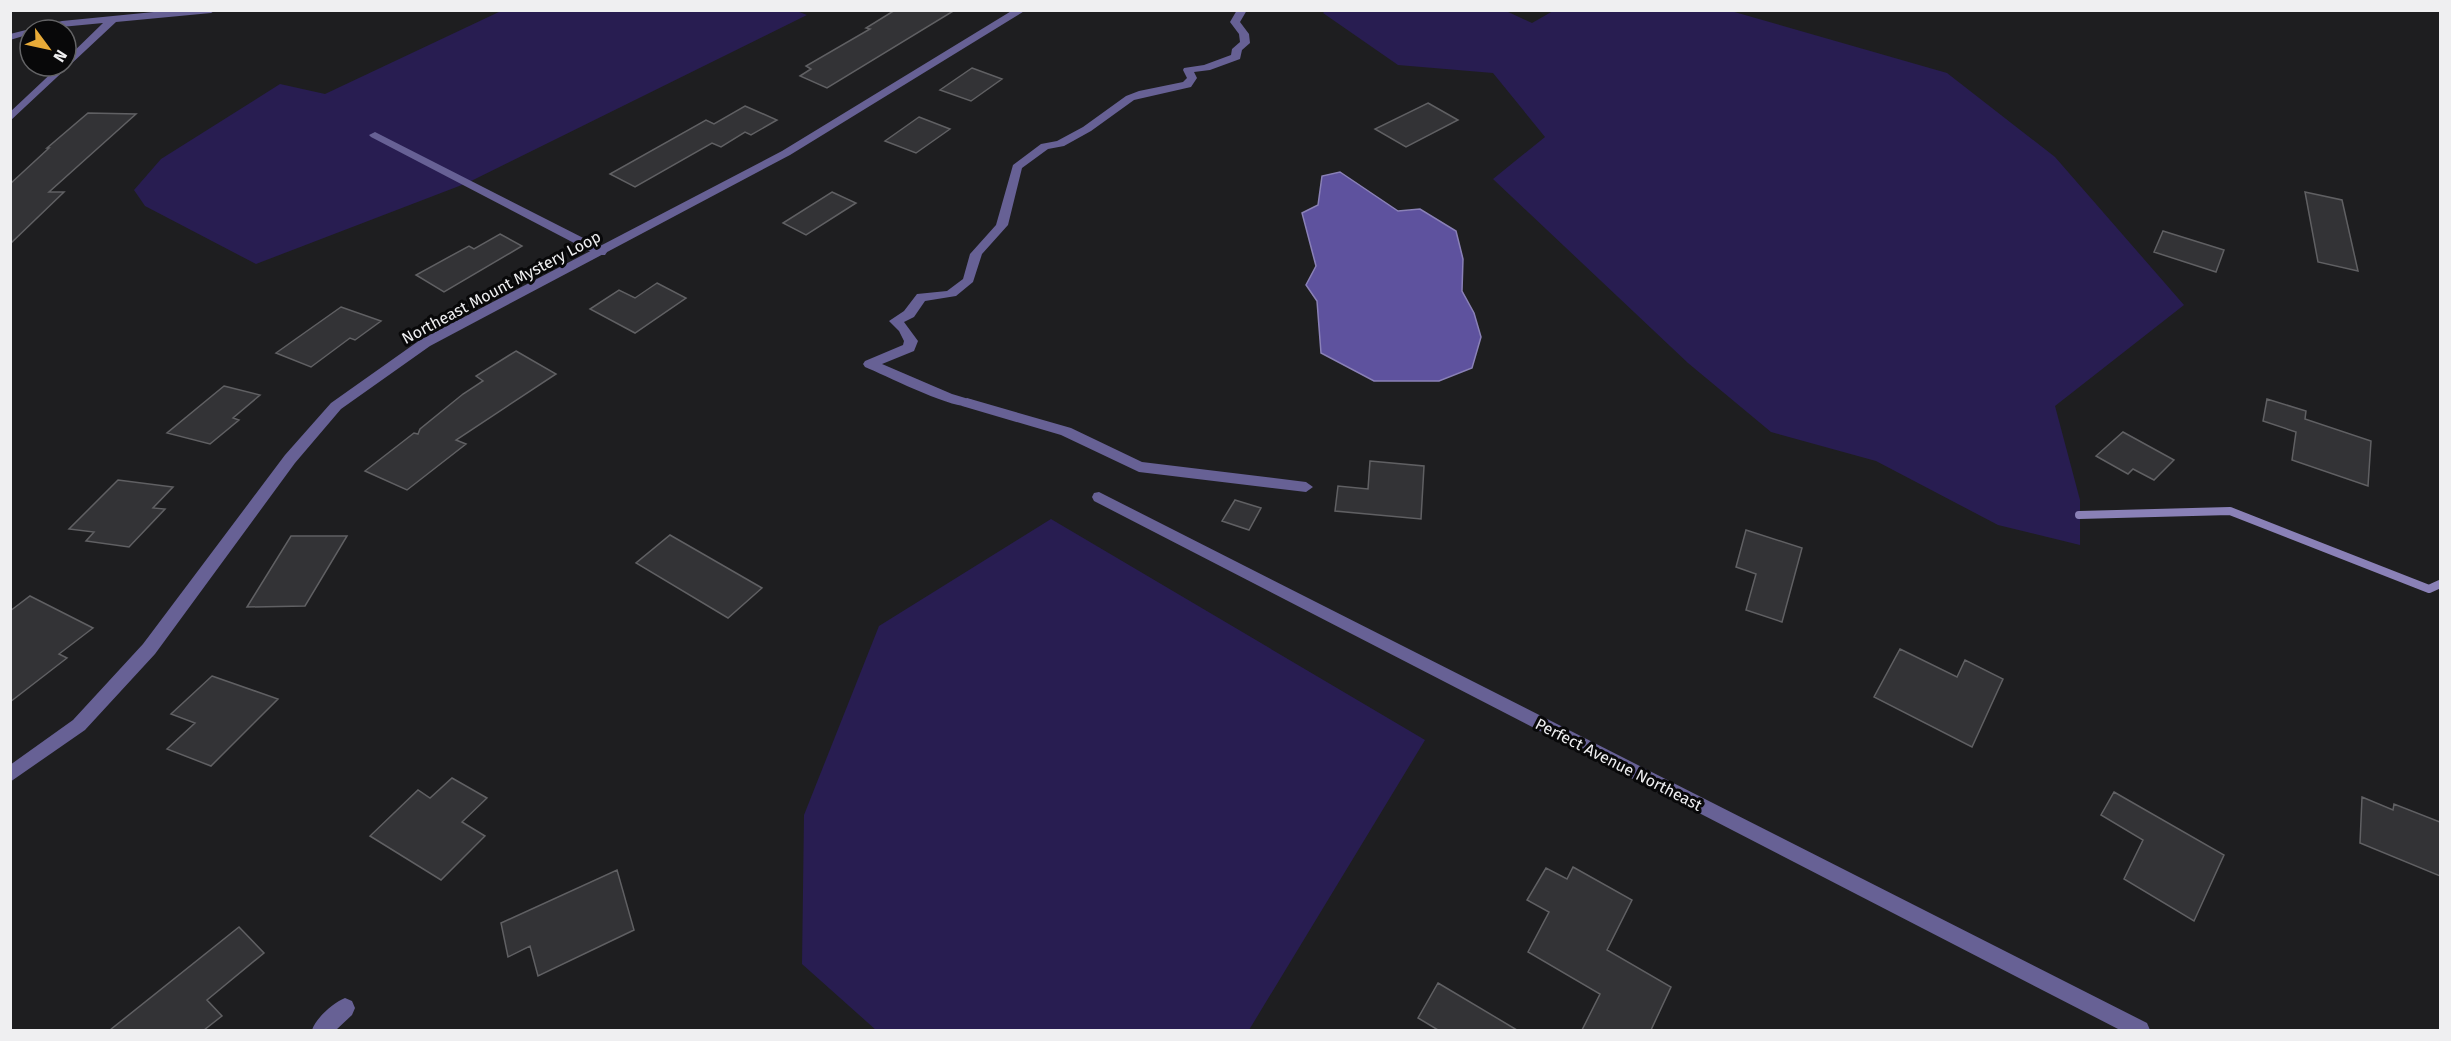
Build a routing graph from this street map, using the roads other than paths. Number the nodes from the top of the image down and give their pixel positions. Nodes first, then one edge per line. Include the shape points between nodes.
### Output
1 (211, 10) edge
2 (1021, 10) edge
3 (1242, 10) edge
4 (112, 20) junction
5 (78, 23) edge
6 (78, 53) edge
7 (52, 78) edge
8 (10, 118) edge
9 (375, 135) dead end
10 (601, 252) junction
11 (1306, 487) dead end
12 (1099, 497) dead end
13 (10, 775) edge
14 (345, 1008) dead end
15 (322, 1030) edge
16 (2140, 1030) edge

1 - 4 street
2 - 10 street, Northeast Mount Mystery Loop via 786,153
3 - 11 street via 1235,22 1245,42 1236,49 1236,57 1188,70 1192,78 1187,85 1130,98 1087,129 1060,144 1045,146 1017,167 999,230 973,258 972,273 960,289 942,298 921,297 909,314 895,321 911,341 909,348 870,364 947,397 1066,431 1139,467
4 - 5 street
4 - 6 street
7 - 8 street
9 - 10 street
10 - 13 street, Northeast Mount Mystery Loop via 425,343 336,406 290,459 149,649 79,725
12 - 16 street, Perfect Avenue Northeast
14 - 15 street

